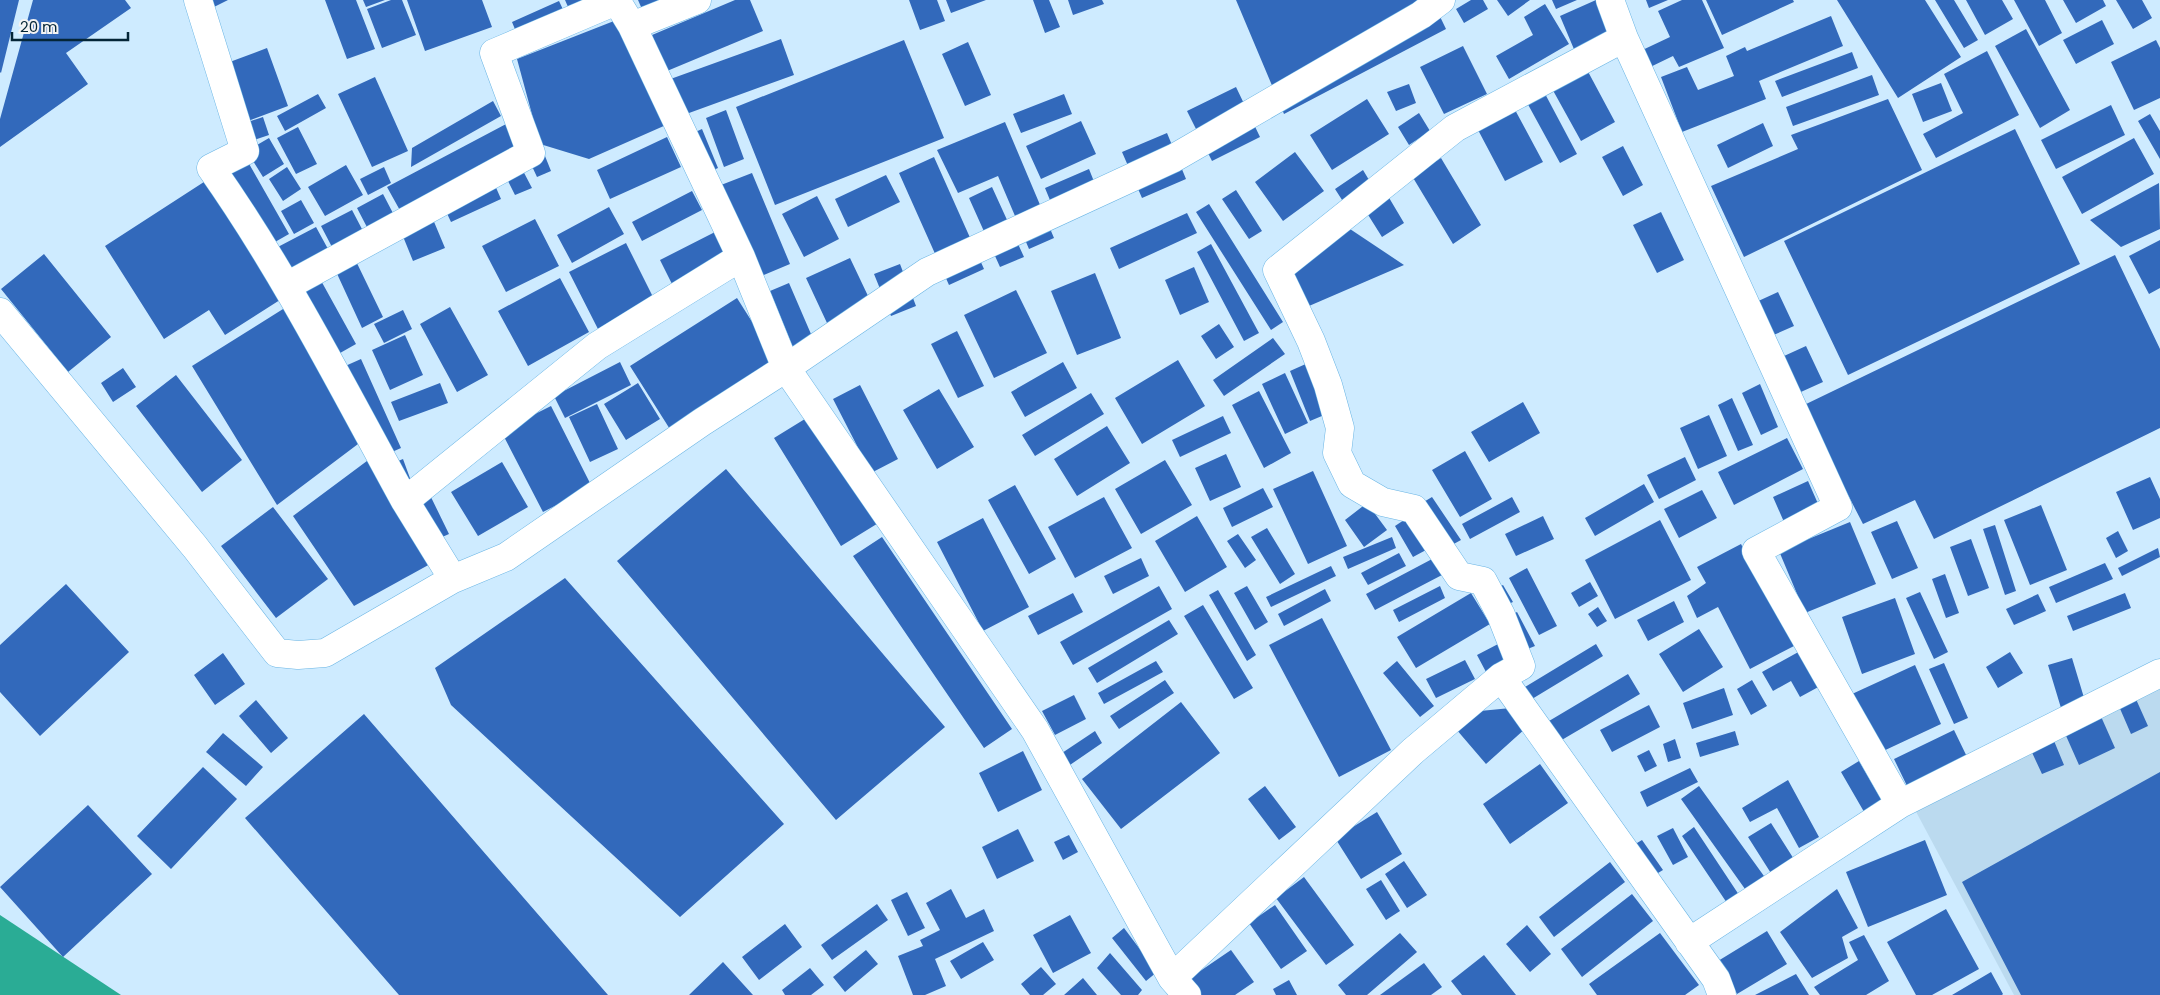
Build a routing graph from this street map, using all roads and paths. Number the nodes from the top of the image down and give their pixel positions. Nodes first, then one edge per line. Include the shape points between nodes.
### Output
1 (198, 0) edge
2 (697, 0) edge
3 (1441, 0) edge
4 (1610, 0) edge
5 (616, 1) edge
6 (632, 26) junction
7 (1624, 38) junction
8 (741, 257) junction
9 (287, 286) junction
10 (0, 312) edge
11 (786, 368) junction
12 (405, 501) junction
13 (453, 579) junction
14 (2160, 672) edge
15 (1501, 677) junction
16 (1900, 804) junction
17 (1689, 942) junction
18 (1179, 987) edge
19 (1722, 995) edge

1 - 9 street via 245,151 211,168
2 - 6 street
3 - 11 street via 1421,15 1174,158 927,272
4 - 7 street
5 - 6 street
5 - 9 street via 494,54 531,153
6 - 8 street
7 - 15 street via 1456,128 1277,270 1328,385 1340,428 1337,453 1352,484 1383,502 1414,509 1459,576 1482,580 1501,615 1521,666
7 - 16 street via 1838,507 1756,551
8 - 11 street
8 - 12 street via 598,346
9 - 12 street
10 - 13 street via 195,547 277,653 325,653
11 - 13 street via 506,557
11 - 18 street via 1035,730
12 - 13 street
14 - 16 street
15 - 17 street
15 - 18 street via 1413,751
16 - 17 street
17 - 19 street via 1716,979

